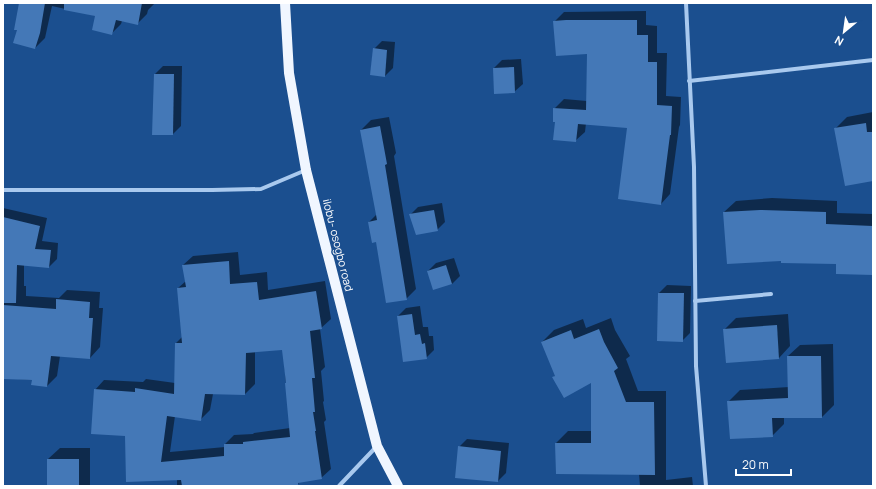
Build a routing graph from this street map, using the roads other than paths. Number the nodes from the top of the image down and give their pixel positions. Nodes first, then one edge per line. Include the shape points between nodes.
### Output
1 (285, 3) edge
2 (686, 3) edge
3 (873, 60) edge
4 (689, 80) junction
5 (306, 170) junction
6 (3, 190) edge
7 (771, 294) dead end
8 (695, 301) junction
9 (377, 446) junction
10 (339, 486) edge
11 (398, 486) edge
12 (706, 486) edge

1 - 5 main road, ilobu- osogbo road via 289,73
2 - 4 street
3 - 4 street
4 - 8 street via 694,167
5 - 6 street via 261,188
5 - 9 main road, ilobu- osogbo road
7 - 8 street
8 - 12 street via 696,366
9 - 10 street
9 - 11 main road, ilobu- osogbo road

